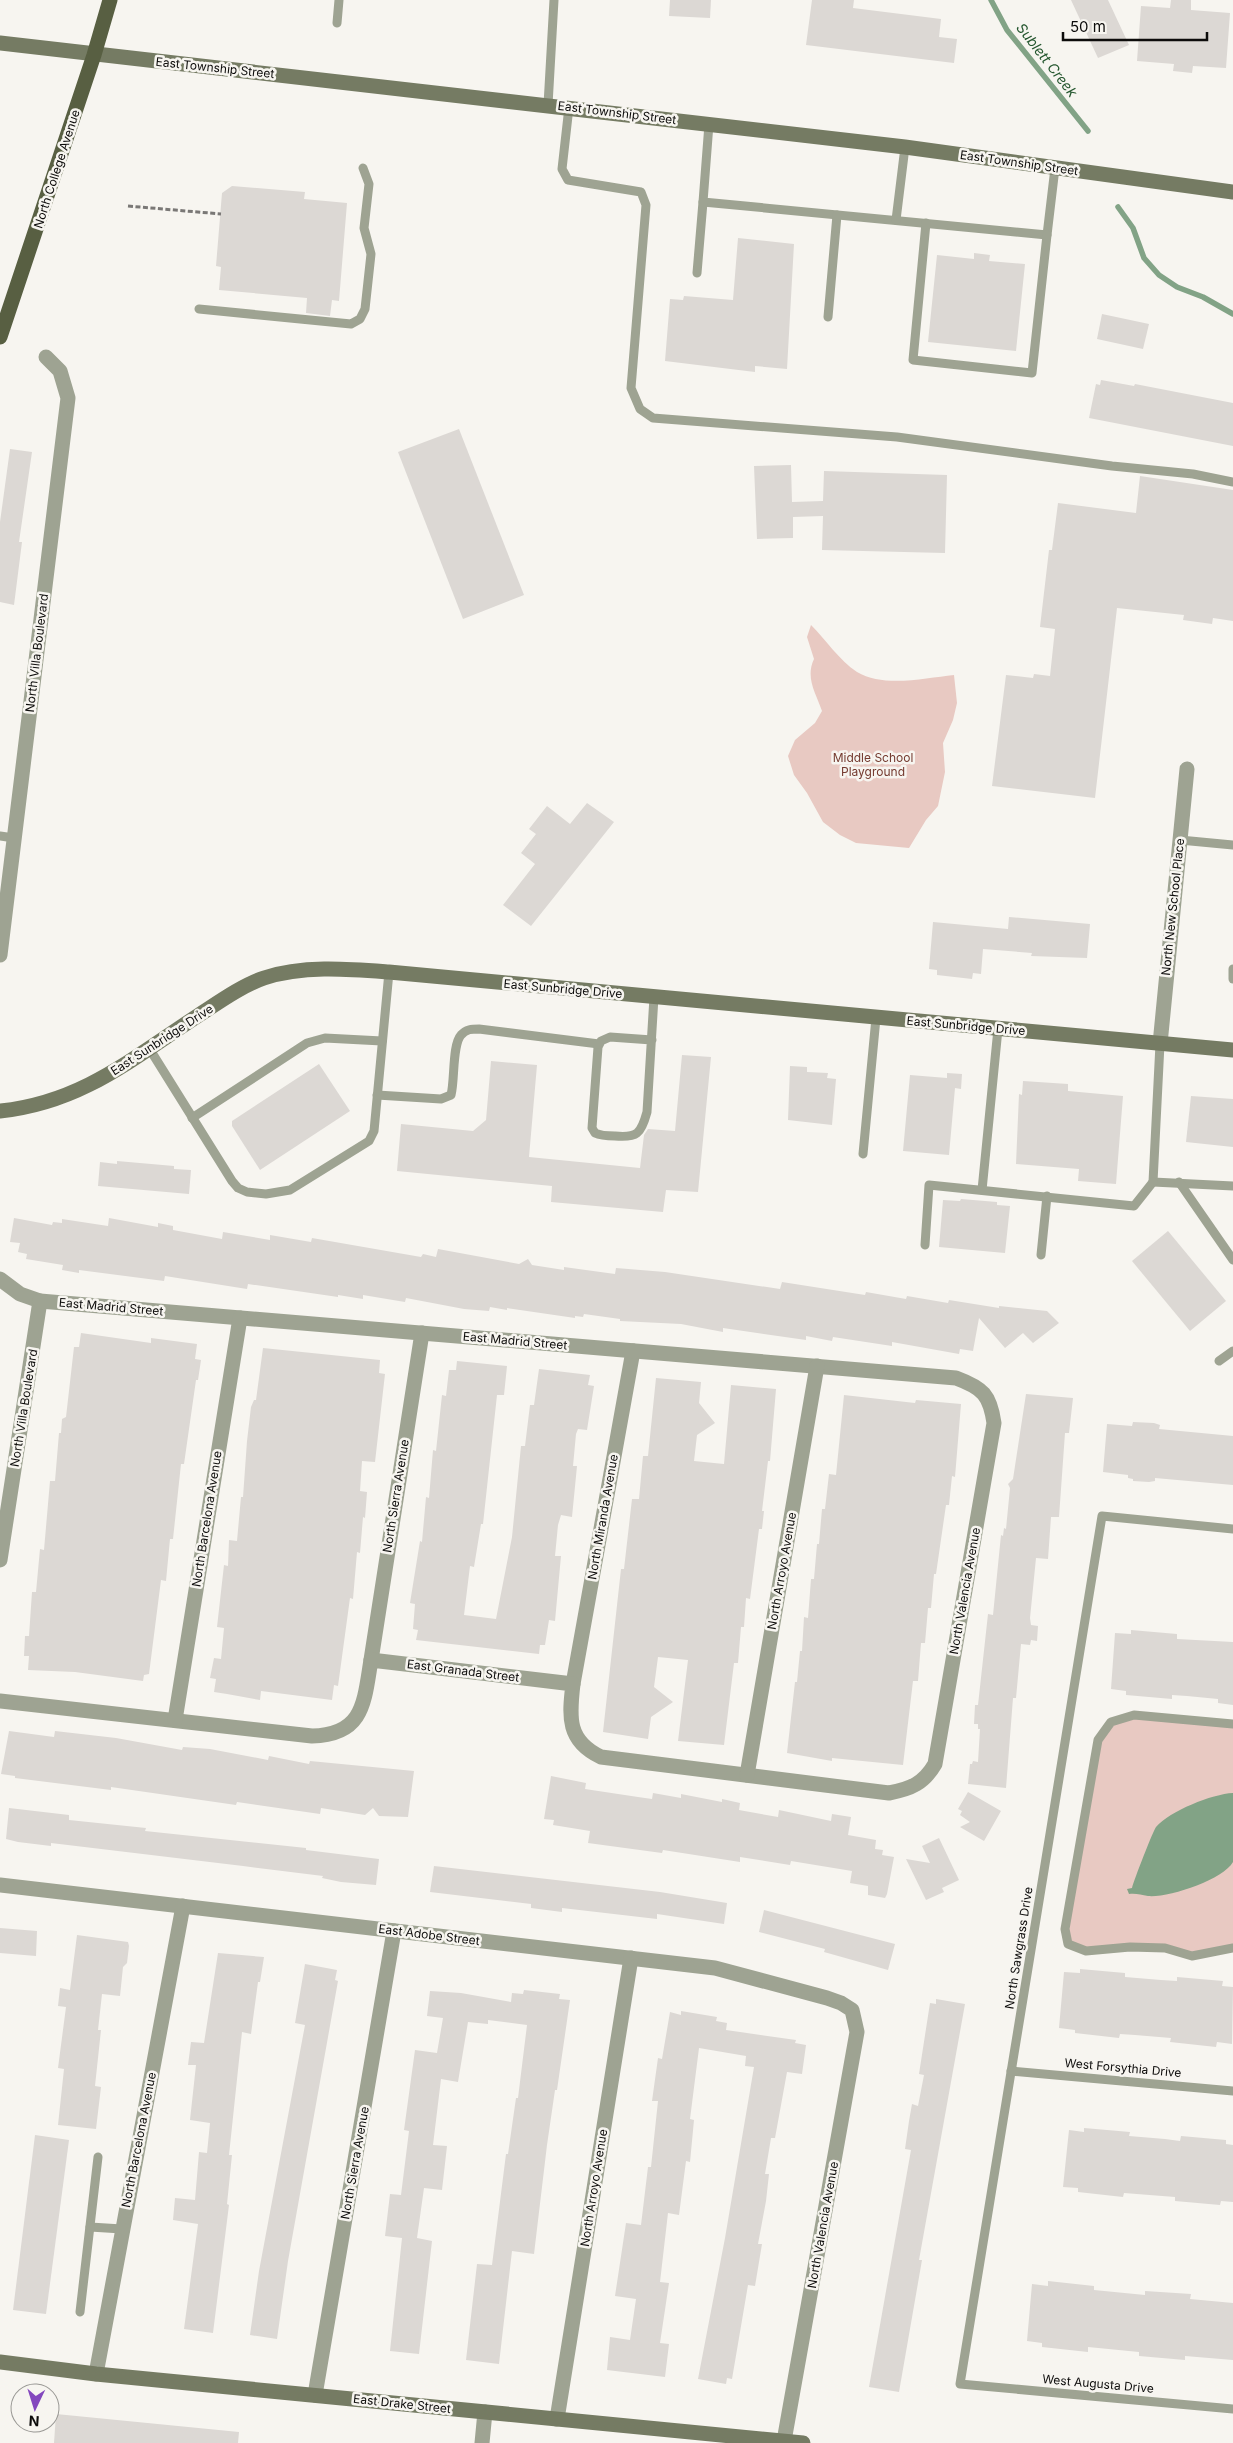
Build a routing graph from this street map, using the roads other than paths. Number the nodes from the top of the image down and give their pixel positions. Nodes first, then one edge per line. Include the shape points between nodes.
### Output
1 (110, 0) edge
2 (339, 0) edge
3 (554, 0) edge
4 (337, 23) dead end
5 (0, 43) edge
6 (94, 55) junction
7 (548, 105) junction
8 (569, 107) junction
9 (709, 124) junction
10 (905, 147) junction
11 (363, 168) dead end
12 (1055, 168) junction
13 (1233, 192) edge
14 (703, 202) junction
15 (837, 215) junction
16 (896, 220) junction
17 (926, 223) junction
18 (1047, 235) junction
19 (697, 273) dead end
20 (199, 309) dead end
21 (828, 317) dead end
22 (0, 337) edge
23 (46, 357) dead end
24 (1233, 482) edge
25 (1187, 769) dead end
26 (7, 837) edge
27 (1180, 840) junction
28 (1233, 845) edge
29 (0, 955) edge
30 (1233, 969) edge
31 (389, 972) junction
32 (1233, 979) edge
33 (654, 997) junction
34 (876, 1018) junction
35 (998, 1029) junction
36 (652, 1040) junction
37 (382, 1041) junction
38 (599, 1044) junction
39 (1160, 1044) junction
40 (149, 1048) junction
41 (1233, 1050) edge
42 (377, 1094) junction
43 (0, 1111) edge
44 (192, 1118) junction
45 (863, 1154) dead end
46 (1153, 1182) junction
47 (1179, 1182) junction
48 (1233, 1186) edge
49 (982, 1190) junction
50 (1047, 1196) junction
51 (925, 1244) dead end
52 (1041, 1255) dead end
53 (1233, 1260) edge
54 (0, 1279) edge
55 (40, 1301) junction
56 (240, 1318) junction
57 (422, 1333) junction
58 (633, 1351) junction
59 (1233, 1351) edge
60 (1219, 1361) dead end
61 (817, 1366) junction
62 (985, 1394) joint
63 (1233, 1528) edge
64 (0, 1560) edge
65 (371, 1660) junction
66 (573, 1684) junction
67 (0, 1701) edge
68 (175, 1720) junction
69 (1233, 1724) edge
70 (747, 1775) junction
71 (0, 1885) edge
72 (183, 1906) junction
73 (394, 1931) junction
74 (1233, 1948) edge
75 (631, 1958) junction
76 (852, 2010) joint
77 (1012, 2071) junction
78 (1233, 2091) edge
79 (98, 2157) dead end
80 (90, 2227) junction
81 (122, 2230) junction
82 (80, 2312) dead end
83 (0, 2362) edge
84 (96, 2374) junction
85 (960, 2384) joint
86 (315, 2395) junction
87 (1233, 2409) edge
88 (485, 2412) junction
89 (557, 2419) junction
90 (745, 2440) edge
91 (784, 2441) junction
92 (482, 2443) edge
93 (803, 2443) edge

1 - 6 main road, North College Avenue
2 - 4 lane
3 - 7 lane
5 - 6 street, East Township Street
6 - 7 street, East Township Street
6 - 22 main road, North College Avenue
7 - 8 street, East Township Street
8 - 9 street, East Township Street
8 - 24 lane via 562,170 568,180 641,192 646,205 631,388 640,409 653,418 897,437 1193,474
9 - 10 street, East Township Street
9 - 14 lane
10 - 12 street, East Township Street
10 - 16 lane
11 - 20 lane via 369,184 364,228 371,254 365,309 360,319 351,324
12 - 13 street, East Township Street
12 - 18 lane
14 - 15 lane
14 - 19 lane
15 - 16 lane
15 - 21 lane
16 - 17 lane
17 - 18 lane
17 - 18 lane via 913,360 1032,374
23 - 26 street, North Villa Boulevard via 60,371 68,398
25 - 27 street, North New School Place
26 - 29 street, North Villa Boulevard
27 - 28 lane
27 - 39 street, North New School Place
30 - 32 lane
31 - 33 street, East Sunbridge Drive
31 - 37 lane
31 - 40 street, East Sunbridge Drive via 325,970 264,978 224,998
33 - 34 street, East Sunbridge Drive
33 - 36 lane
34 - 35 street, East Sunbridge Drive
34 - 45 lane
35 - 39 street, East Sunbridge Drive
35 - 49 lane
36 - 38 lane via 610,1037
36 - 38 lane via 647,1112 644,1124 631,1138 600,1136 592,1128
37 - 42 lane
37 - 44 lane via 325,1038 312,1041
38 - 42 lane via 468,1030 457,1043 451,1094 441,1099
39 - 41 street, East Sunbridge Drive
39 - 46 lane
40 - 43 street, East Sunbridge Drive via 90,1086 40,1104
40 - 44 lane
42 - 44 lane via 374,1131 369,1142 290,1190 278,1193 247,1192 238,1188
46 - 47 lane
46 - 50 lane via 1134,1206
47 - 48 lane
47 - 53 lane
49 - 50 lane
49 - 51 lane via 929,1185
50 - 52 lane
54 - 55 street via 20,1294
55 - 56 street, East Madrid Street
55 - 64 street, North Villa Boulevard
56 - 57 street, East Madrid Street
56 - 68 street, North Barcelona Avenue
57 - 58 street, East Madrid Street
57 - 65 street, North Sierra Avenue
58 - 61 street, East Madrid Street
58 - 66 street, North Miranda Avenue
59 - 60 lane
61 - 62 street, East Madrid Street via 956,1378
61 - 70 street, North Arroyo Avenue
62 - 70 street, North Valencia Avenue via 992,1407 994,1424 935,1764 929,1775 919,1784 889,1793
63 - 77 lane, North Sawgrass Drive via 1102,1516
65 - 66 street, East Granada Street
65 - 68 street via 357,1719 346,1730 328,1736
66 - 70 street via 571,1724 577,1739 587,1750 601,1756
67 - 68 street
69 - 74 lane via 1134,1715 1111,1722 1098,1740 1065,1929 1068,1944 1086,1951 1165,1948 1192,1956
71 - 72 street, East Adobe Street
72 - 73 street, East Adobe Street
72 - 81 street, North Barcelona Avenue
73 - 75 street, East Adobe Street
73 - 86 street, North Sierra Avenue
75 - 76 street, East Adobe Street via 741,1973 827,1998
75 - 89 street, North Arroyo Avenue
76 - 91 street, North Valencia Avenue via 857,2032
77 - 78 lane, West Forsythia Drive
77 - 85 lane, North Sawgrass Drive
79 - 80 lane
80 - 81 lane
80 - 82 lane
81 - 84 street, North Barcelona Avenue
83 - 84 street, East Drake Street
84 - 86 street, East Drake Street
85 - 87 lane, West Augusta Drive
86 - 88 street, East Drake Street
88 - 89 street, East Drake Street
88 - 92 street
89 - 90 street, East Drake Street
90 - 91 street, East Drake Street
91 - 93 street, East Drake Street

